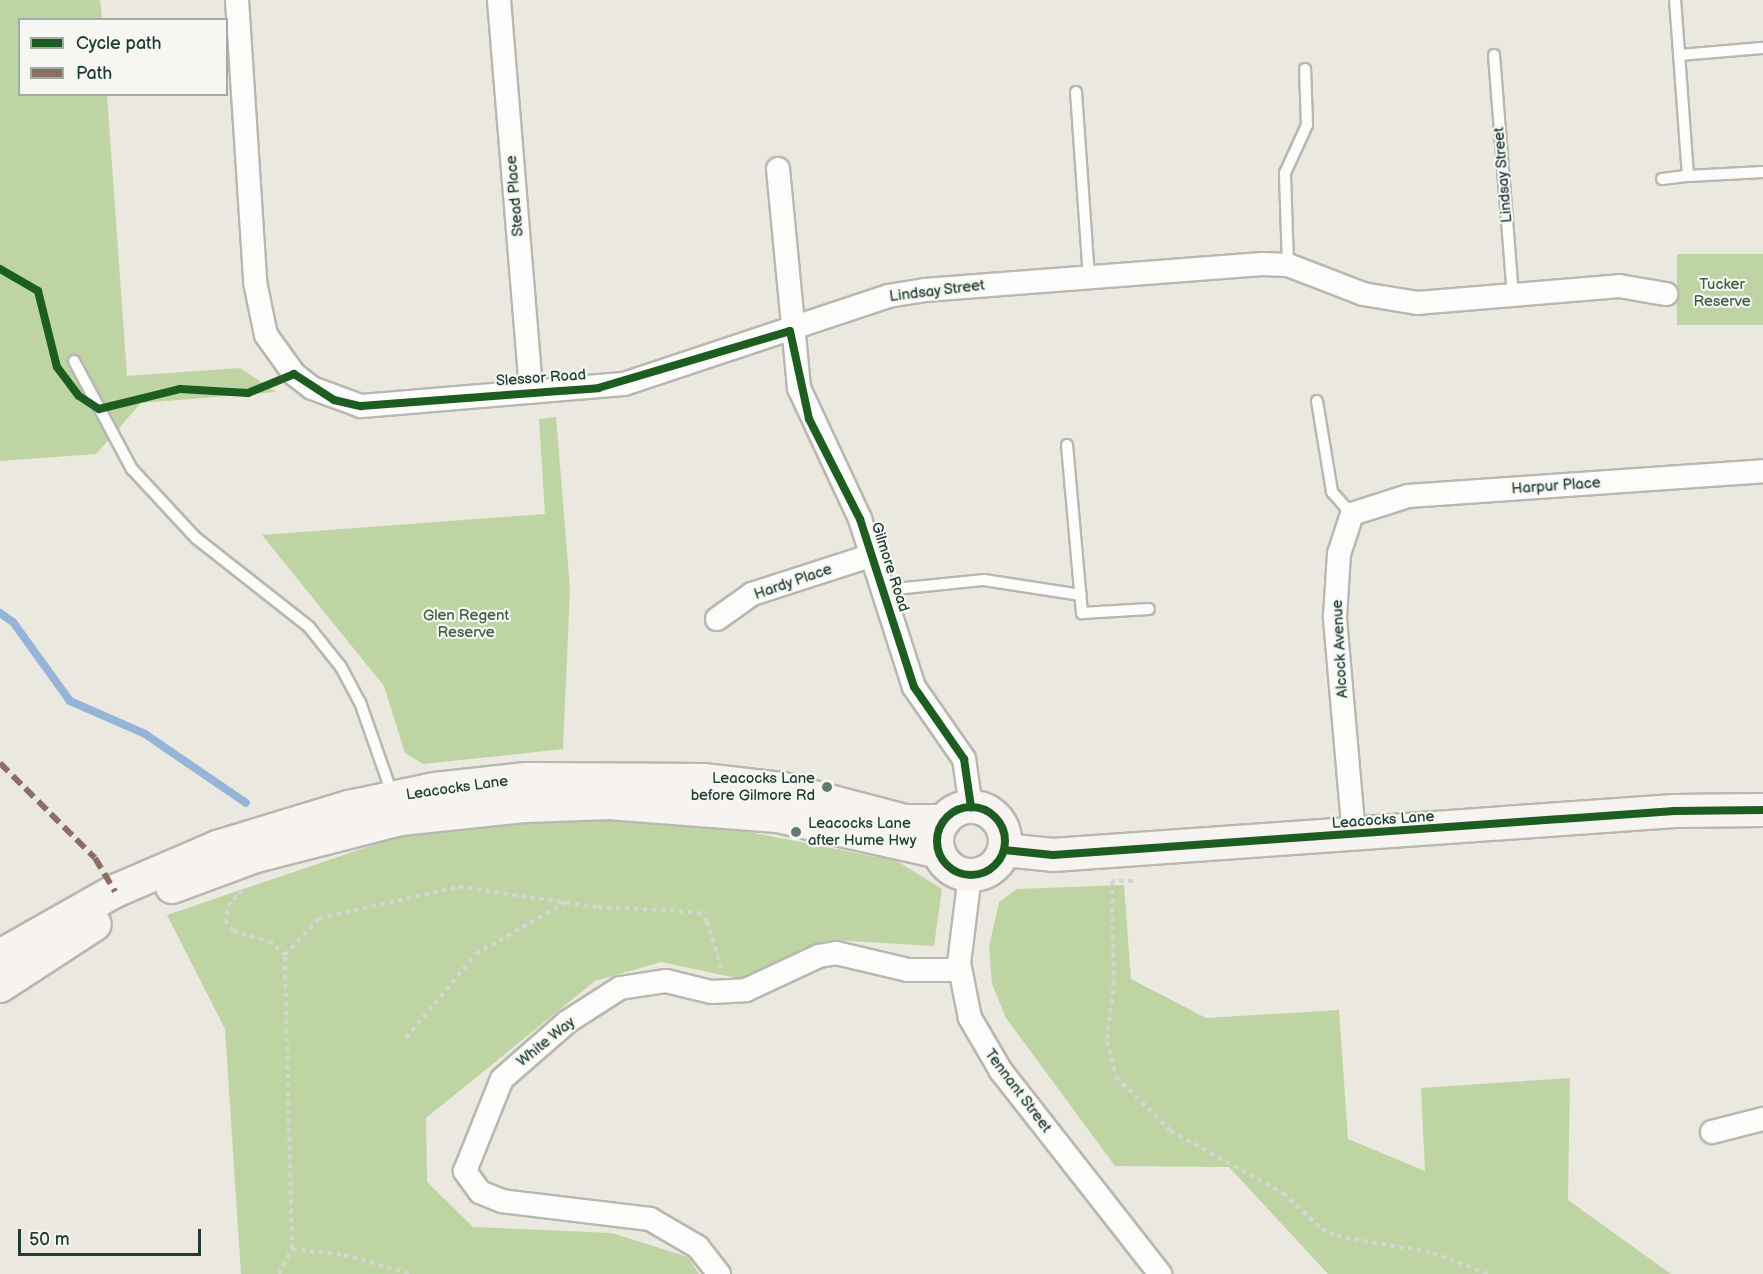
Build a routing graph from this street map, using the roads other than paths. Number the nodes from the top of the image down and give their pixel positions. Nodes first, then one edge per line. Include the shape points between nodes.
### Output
1 (237, 0) edge
2 (499, 0) edge
3 (1675, 0) edge
4 (1763, 48) edge
5 (1494, 55) dead end
6 (1679, 55) junction
7 (1305, 69) dead end
8 (1076, 92) dead end
9 (778, 169) dead end
10 (1763, 171) edge
11 (1688, 176) junction
12 (1662, 179) dead end
13 (1288, 265) junction
14 (1089, 276) junction
15 (1666, 294) dead end
16 (1513, 295) junction
17 (790, 331) junction
18 (74, 361) dead end
19 (531, 392) junction
20 (1317, 401) dead end
21 (1066, 445) dead end
22 (1763, 471) edge
23 (1352, 514) junction
24 (873, 555) junction
25 (885, 590) junction
26 (1081, 595) junction
27 (1149, 609) dead end
28 (717, 619) dead end
29 (971, 807) junction
30 (396, 808) junction
31 (1763, 810) edge
32 (944, 821) junction
33 (1354, 836) junction
34 (1004, 850) junction
35 (939, 852) junction
36 (970, 875) junction
37 (0, 956) edge
38 (960, 970) junction
39 (0, 986) edge
40 (1763, 1119) edge
41 (1712, 1132) dead end
42 (719, 1274) edge
43 (1160, 1274) edge

1 - 19 street, Slessor Road via 255,282 266,335 278,354 312,388 361,406
2 - 19 street, Stead Place
3 - 6 lane
4 - 6 lane
5 - 16 lane, Lindsay Street
6 - 11 lane
7 - 13 lane via 1307,125 1285,173
8 - 14 lane
9 - 17 street, Gilmore Road
10 - 11 lane
11 - 12 lane
13 - 14 street, Lindsay Street
13 - 16 street, Lindsay Street via 1390,300
14 - 17 street, Lindsay Street via 888,296
15 - 16 street, Lindsay Street via 1619,286
17 - 19 street, Slessor Road via 708,352 624,384
17 - 24 street, Gilmore Road via 809,418
18 - 30 lane via 132,469 196,538 309,627 341,667 360,702
20 - 23 lane via 1332,492
21 - 26 lane
22 - 23 street, Harpur Place via 1408,496
23 - 33 street, Alcock Avenue via 1339,554 1335,616
24 - 25 street, Gilmore Road
24 - 28 street, Hardy Place via 752,594
25 - 26 lane, Gilmore Road via 984,580
25 - 29 street, Gilmore Road via 914,687 963,759
26 - 27 lane via 1082,613
29 - 32 street
29 - 34 street via 996,818 1004,834
30 - 32 street, Leacocks Lane via 526,779 613,776 783,789 905,821
30 - 35 street, Leacocks Lane via 691,807 777,816
30 - 37 street, Leacocks Lane via 217,847 115,891
30 - 39 street, Leacocks Lane via 162,891 93,925
31 - 33 street, Leacocks Lane via 1674,811
32 - 35 street
33 - 34 street, Leacocks Lane via 1053,855
34 - 36 street via 989,870
35 - 36 street via 954,871
36 - 38 street, Tennant Street
38 - 42 street, White Way via 908,970 836,953 729,993 649,981 620,988 567,1022 502,1078 465,1171 480,1192 502,1201 650,1219 698,1247
38 - 43 street, Tennant Street via 965,1001 984,1045
40 - 41 street

